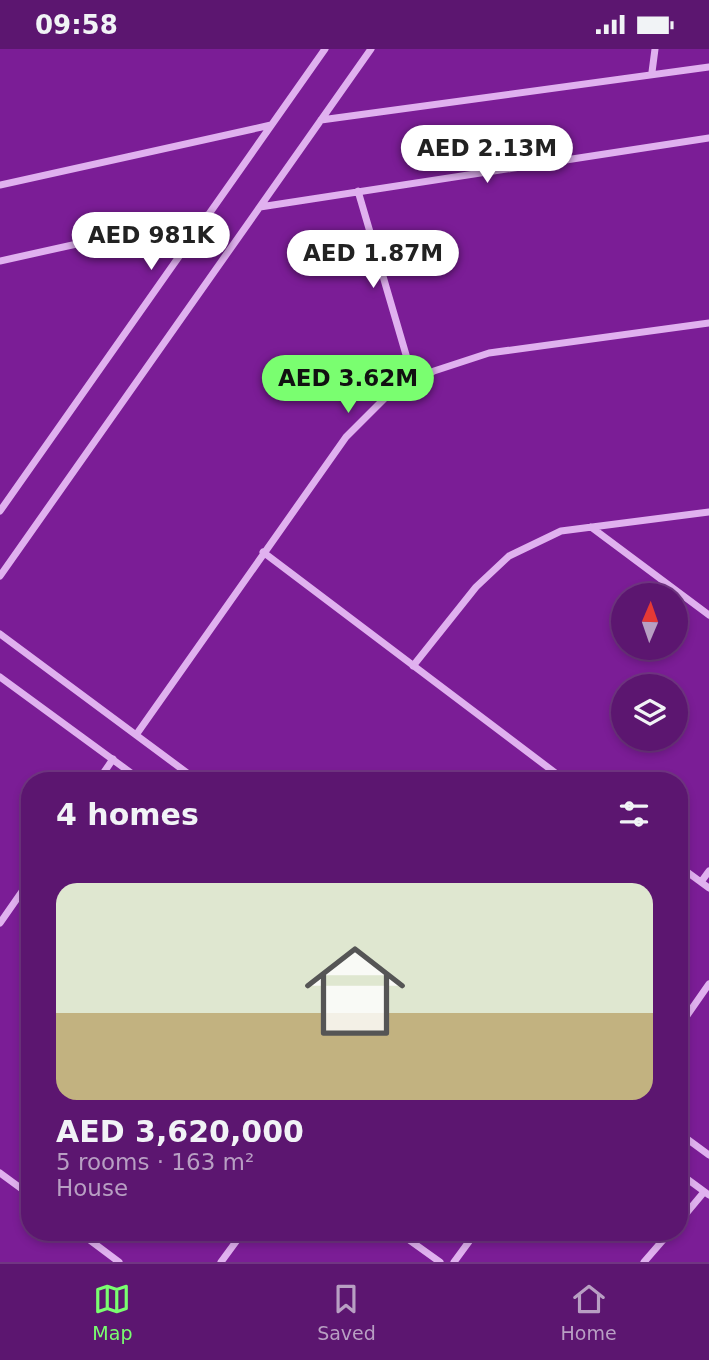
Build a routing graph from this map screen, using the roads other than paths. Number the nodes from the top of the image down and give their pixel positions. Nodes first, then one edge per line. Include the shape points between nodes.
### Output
1 (325, 49) edge
2 (371, 49) edge
3 (655, 49) edge
4 (709, 67) edge
5 (652, 72) junction
6 (321, 120) junction
7 (271, 125) junction
8 (709, 138) edge
9 (0, 185) edge
10 (358, 191) junction
11 (260, 207) junction
12 (208, 215) junction
13 (0, 261) edge
14 (709, 323) edge
15 (414, 382) junction
16 (0, 511) edge
17 (709, 512) edge
18 (591, 527) junction
19 (263, 552) junction
20 (0, 576) edge
21 (709, 615) edge
22 (0, 634) edge
23 (413, 666) junction
24 (0, 677) edge
25 (136, 735) junction
26 (113, 759) junction
27 (104, 772) edge
28 (130, 772) edge
29 (186, 772) edge
30 (552, 772) edge
31 (709, 871) edge
32 (688, 873) edge
33 (701, 882) junction
34 (709, 888) edge
35 (21, 893) edge
36 (0, 923) edge
37 (709, 984) edge
38 (688, 1014) edge
39 (688, 1140) edge
40 (709, 1155) edge
41 (0, 1173) edge
42 (688, 1180) edge
43 (21, 1188) edge
44 (707, 1194) edge
45 (688, 1213) edge
46 (91, 1241) edge
47 (236, 1241) edge
48 (411, 1241) edge
49 (469, 1241) edge
50 (662, 1241) edge
51 (119, 1262) edge
52 (221, 1262) edge
53 (440, 1262) edge
54 (454, 1262) edge
55 (644, 1262) edge

1 - 7 street
2 - 6 street
3 - 5 street
4 - 5 street
5 - 6 street
6 - 11 street
7 - 9 street
7 - 12 street
8 - 10 street
10 - 11 street
10 - 15 street
11 - 20 street
12 - 13 street
12 - 16 street
14 - 15 street via 489,353
15 - 19 street via 386,397 346,437
17 - 18 street
18 - 21 street
18 - 23 street via 561,531 509,556 476,587
19 - 23 street
19 - 25 street
22 - 25 street
23 - 30 street
24 - 26 street
25 - 29 street
26 - 27 street
26 - 28 street
31 - 33 street
32 - 33 street
33 - 34 street
35 - 36 street
37 - 38 street
39 - 40 street
41 - 43 street
42 - 44 street
44 - 45 street
46 - 51 street
47 - 52 street
48 - 53 street
49 - 54 street
50 - 55 street

